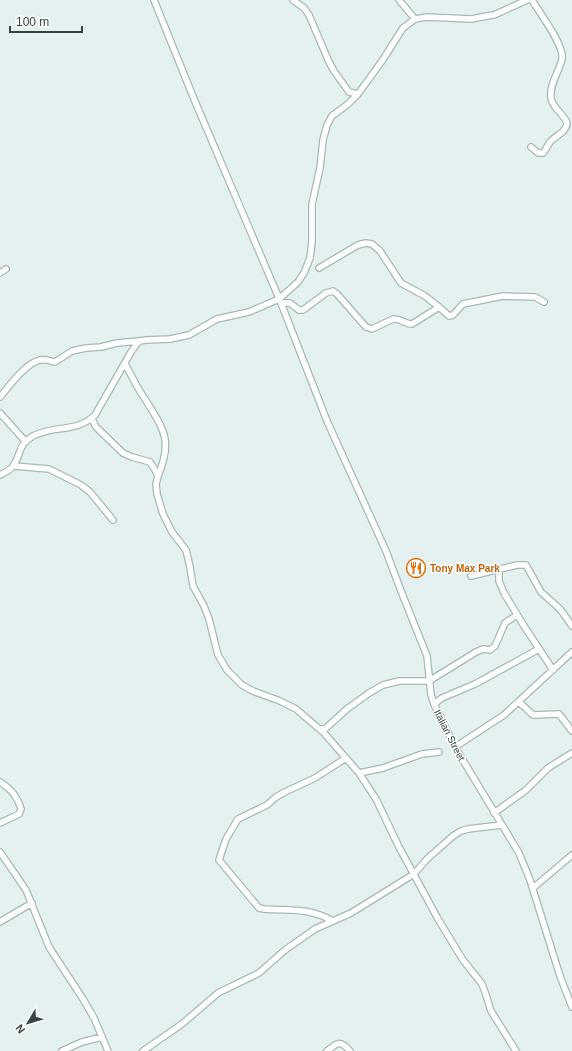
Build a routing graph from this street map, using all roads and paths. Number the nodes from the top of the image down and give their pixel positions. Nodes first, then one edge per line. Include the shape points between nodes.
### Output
1 (154, 0) edge
2 (293, 0) edge
3 (399, 0) edge
4 (527, 0) edge
5 (532, 0) edge
6 (415, 19) junction
7 (358, 94) junction
8 (530, 147) dead end
9 (319, 268) dead end
10 (6, 269) dead end
11 (0, 272) edge
12 (280, 301) junction
13 (544, 302) dead end
14 (439, 307) junction
15 (139, 341) junction
16 (125, 364) junction
17 (0, 396) edge
18 (0, 413) edge
19 (92, 419) junction
20 (25, 441) junction
21 (14, 466) junction
22 (0, 475) edge
23 (158, 476) junction
24 (113, 520) dead end
25 (499, 569) junction
26 (471, 576) dead end
27 (517, 615) junction
28 (572, 626) edge
29 (539, 649) junction
30 (572, 652) edge
31 (553, 670) junction
32 (429, 681) junction
33 (519, 702) junction
34 (434, 704) junction
35 (320, 729) junction
36 (572, 731) edge
37 (455, 747) junction
38 (440, 752) dead end
39 (572, 753) edge
40 (346, 758) junction
41 (359, 773) junction
42 (0, 782) edge
43 (494, 812) junction
44 (0, 823) edge
45 (501, 825) junction
46 (0, 852) edge
47 (572, 855) edge
48 (414, 874) junction
49 (533, 888) junction
50 (32, 903) junction
51 (333, 921) junction
52 (0, 922) edge
53 (572, 1007) edge
54 (102, 1037) junction
55 (62, 1051) edge
56 (108, 1051) edge
57 (143, 1051) edge
58 (327, 1051) edge
59 (350, 1051) edge
60 (516, 1051) edge

1 - 12 street, Italian Street
2 - 7 street via 309,15 329,62 347,90 352,94
3 - 6 street
4 - 6 street via 494,15 470,19
5 - 8 street via 563,55 550,97 568,123 566,129 550,142 543,153 538,153
6 - 7 street via 402,28
7 - 12 street via 332,116 327,125 312,204 310,258 298,282
9 - 14 street via 358,244 372,244 380,251 401,283
10 - 11 street
12 - 14 street via 302,310 326,293 334,291 366,327 372,329 396,318 412,324
12 - 15 street via 249,312 217,319 189,335
12 - 32 street, Italian Street via 304,364 386,551 423,645 427,656
13 - 14 street via 535,297 503,296 466,303 451,316
15 - 16 street
15 - 17 street via 72,351 55,362 38,360 17,376
16 - 19 street
16 - 23 street via 160,423 164,436 166,454
18 - 20 street
19 - 20 street via 75,427 40,434
19 - 23 street via 96,427 118,449 132,458 150,462
20 - 21 street
21 - 22 street
21 - 24 street via 49,468 81,485
23 - 35 street via 157,494 163,514 172,532 186,550 193,586 209,619 218,655 227,670 242,685 263,696 280,700
25 - 26 street
25 - 27 street via 499,581
25 - 28 street via 526,565 541,592 560,609
27 - 29 street
27 - 32 street via 505,624 493,648 476,652
29 - 31 street
29 - 34 street
30 - 31 street
31 - 33 street
32 - 34 street, Italian Street
32 - 35 street via 399,681 383,685 347,709 325,729
33 - 36 street via 533,715 559,714
33 - 37 street via 504,715
34 - 37 street, Italian Street
35 - 40 street
37 - 43 street, Italian Street
38 - 41 street via 422,754 383,768
39 - 43 street via 548,768 526,790
40 - 41 street
40 - 51 street via 315,778 238,819 226,839 219,860 259,908 305,910
41 - 48 street via 376,799
42 - 44 street via 17,797 21,809 19,814
43 - 45 street, Italian Street
45 - 48 street via 461,831 452,836
45 - 49 street, Italian Street via 519,853
46 - 50 street via 20,880
47 - 49 street
48 - 51 street via 351,913
48 - 60 street via 463,960 482,984 491,1011
49 - 53 street, Italian Street
50 - 52 street
50 - 54 street via 49,947 94,1018
51 - 57 street via 296,942 259,973 218,993 182,1024
54 - 55 street
54 - 56 street
58 - 59 street via 340,1043

